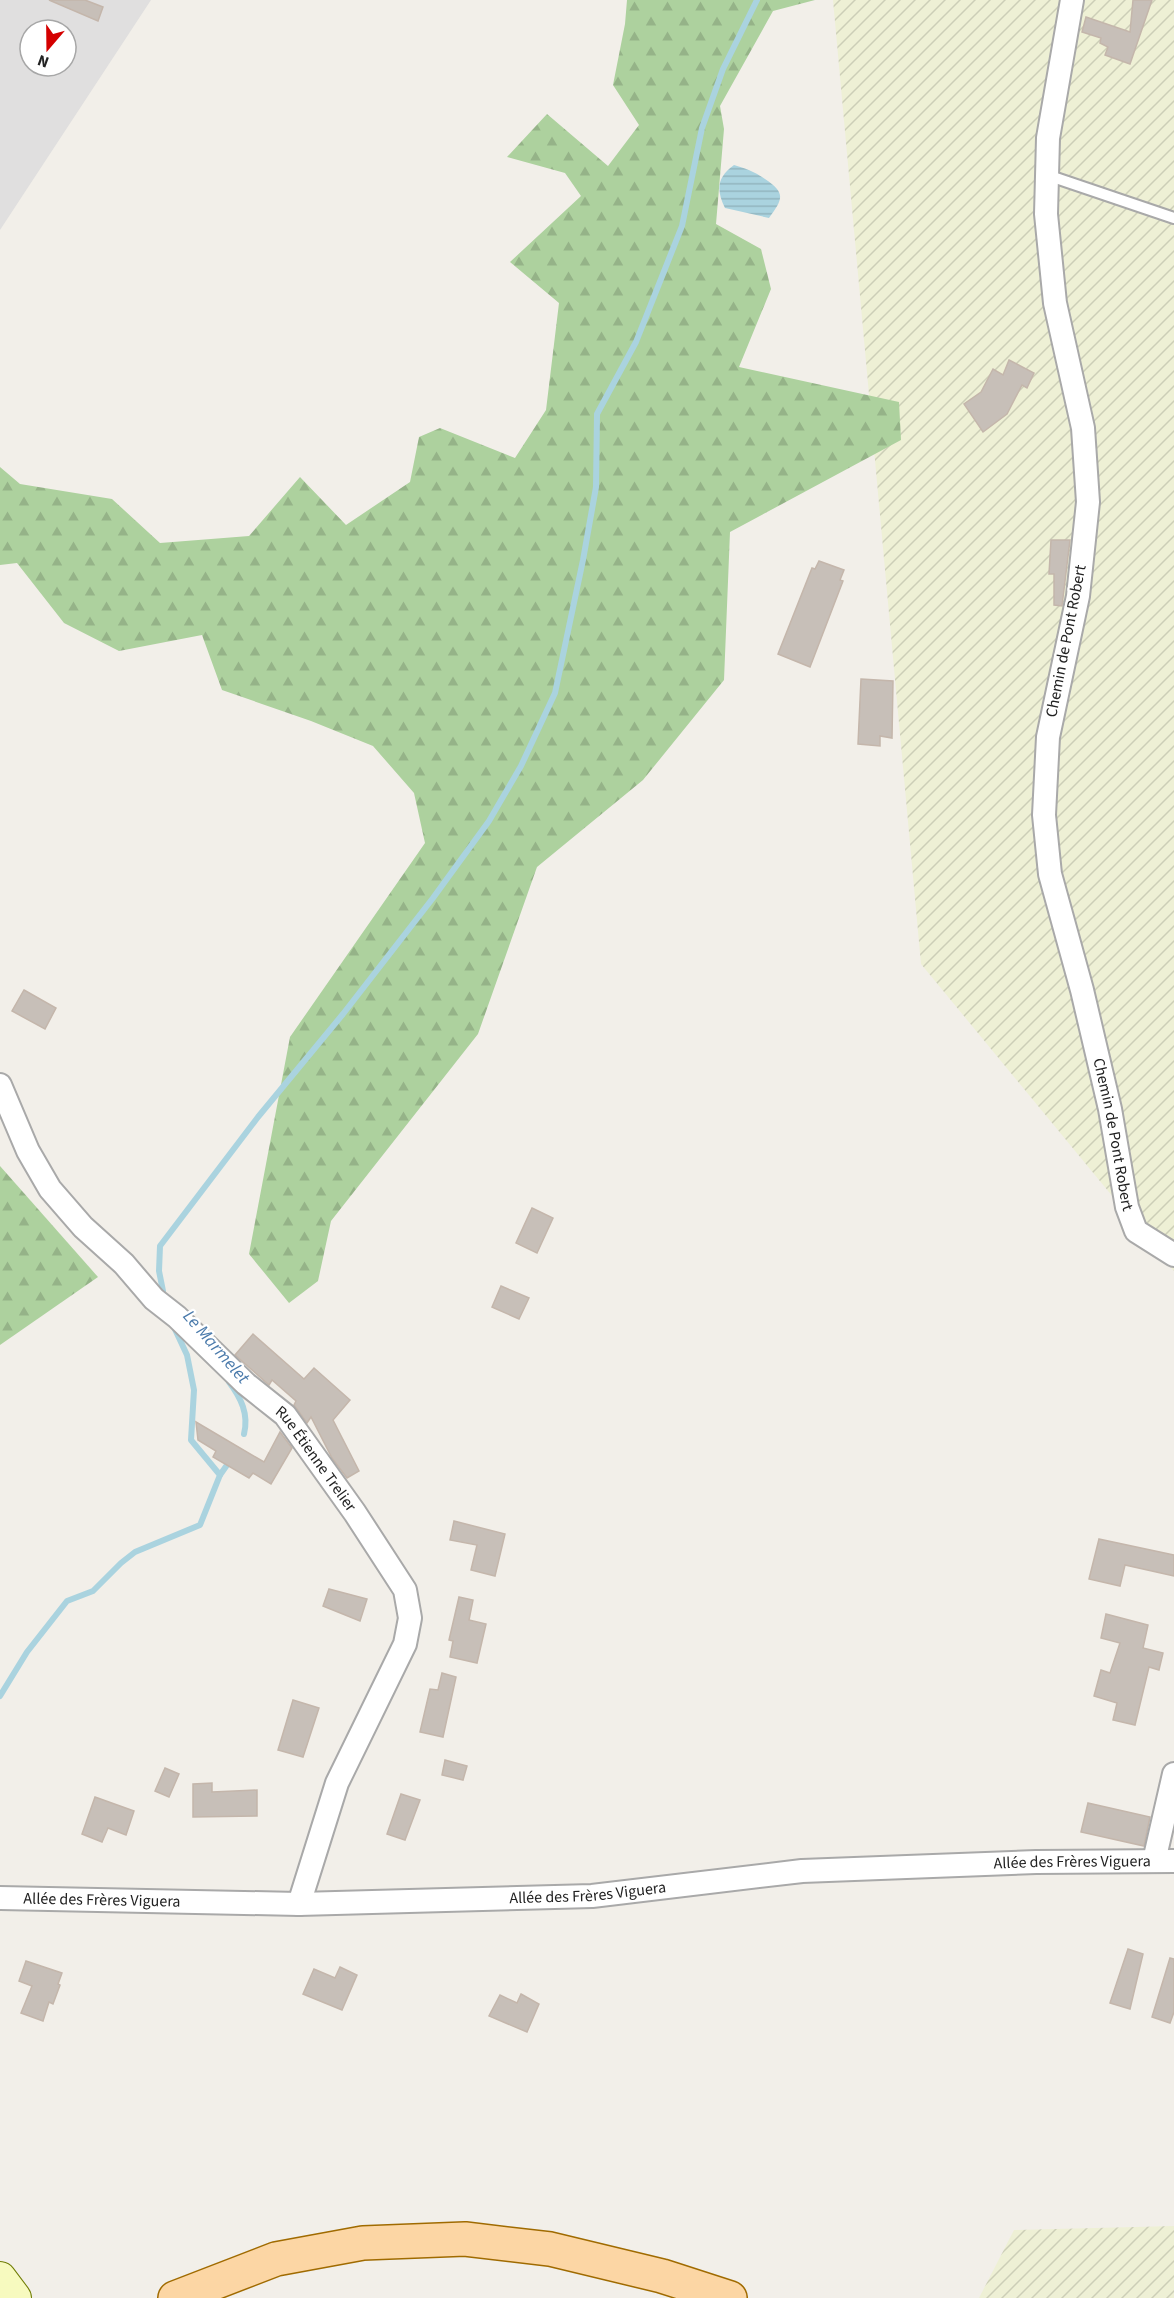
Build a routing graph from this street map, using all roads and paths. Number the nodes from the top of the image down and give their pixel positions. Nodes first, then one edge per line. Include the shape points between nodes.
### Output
1 (1072, 0) edge
2 (1047, 175) junction
3 (1174, 218) edge
4 (0, 1085) edge
5 (1174, 1255) edge
6 (1174, 1774) edge
7 (1164, 1861) edge
8 (0, 1898) edge
9 (299, 1904) junction
10 (0, 2278) edge
11 (15, 2298) edge
12 (175, 2298) edge
13 (730, 2298) edge

1 - 2 street, Chemin de Pont Robert via 1048,138
2 - 3 lane
2 - 5 street, Chemin de Pont Robert via 1046,214 1055,303 1083,428 1088,502 1078,596 1048,736 1044,815 1050,874 1110,1108 1127,1207 1136,1231
4 - 9 street, Rue Étienne Trelier via 28,1151 50,1189 153,1299 285,1415 405,1590 410,1618 405,1644 337,1782
6 - 7 street
7 - 9 street, Allée des Frères Viguera via 802,1871 592,1896
8 - 9 street, Allée des Frères Viguera
10 - 11 street
12 - 13 main road via 276,2259 363,2243 465,2239 550,2249 662,2276

